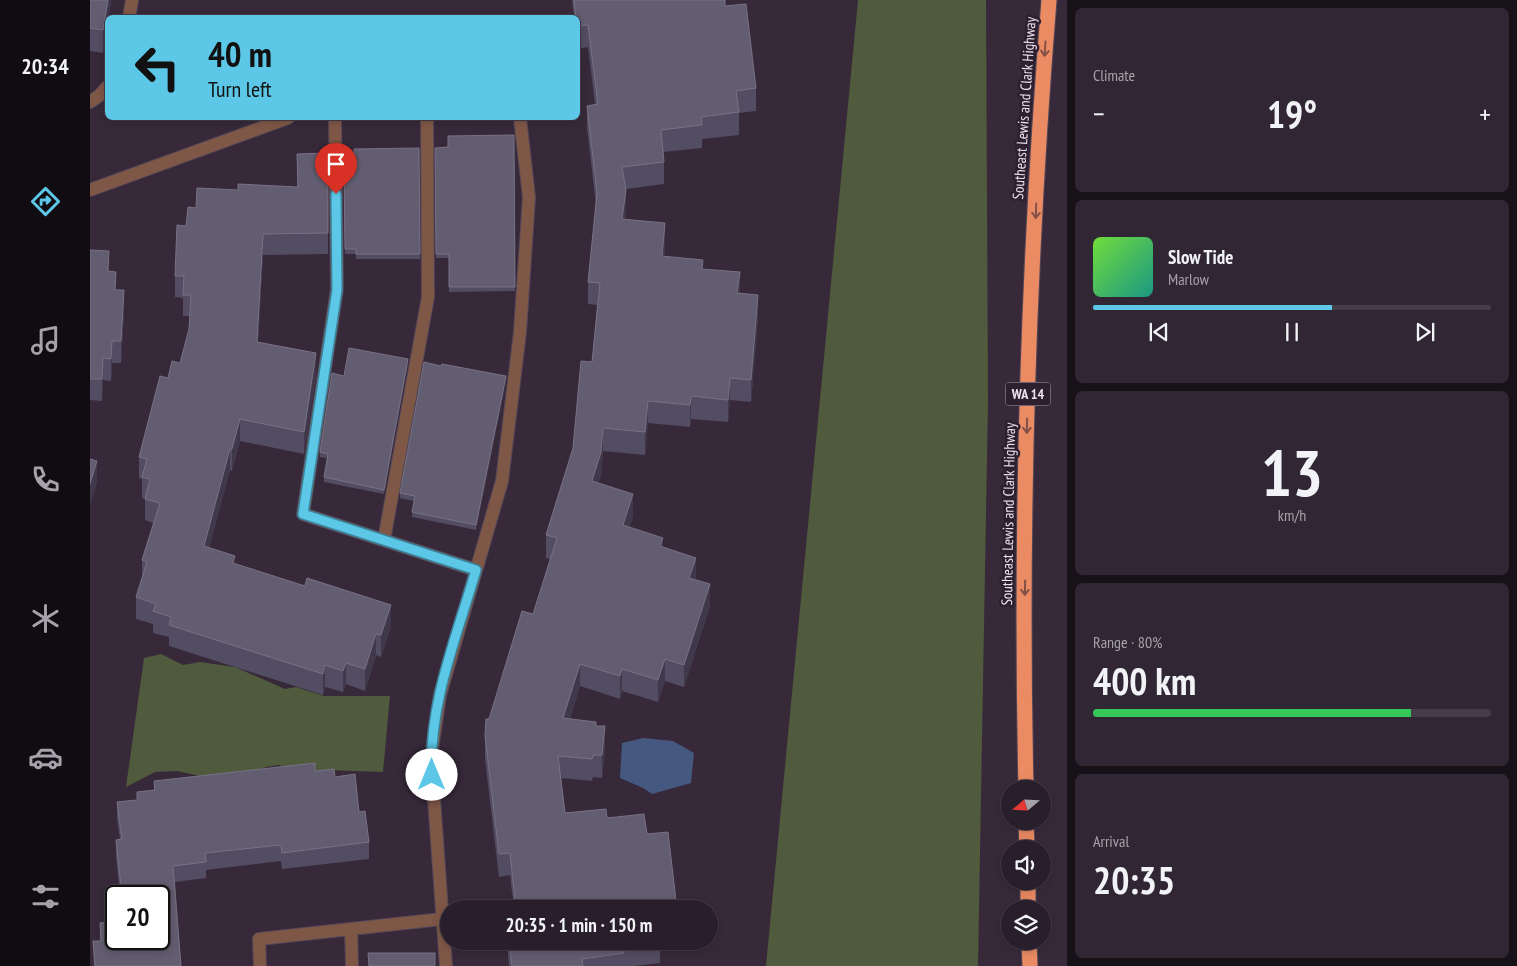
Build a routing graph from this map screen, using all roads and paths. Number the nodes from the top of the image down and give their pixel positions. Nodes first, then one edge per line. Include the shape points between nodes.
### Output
1 (132, 0) edge
2 (1049, 0) edge
3 (130, 15) edge
4 (105, 89) edge
5 (90, 102) edge
6 (282, 120) edge
7 (334, 120) edge
8 (427, 120) edge
9 (520, 120) edge
10 (90, 190) edge
11 (384, 540) junction
12 (476, 570) junction
13 (1026, 780) edge
14 (441, 900) edge
15 (440, 919) edge
16 (351, 929) junction
17 (445, 950) edge
18 (1029, 950) edge
19 (260, 966) edge
20 (352, 966) edge
21 (446, 966) edge
22 (1030, 966) edge

1 - 3 lane
2 -> 13 highway, Southeast Lewis and Clark Highway / WA 14 via 1040,119 1028,403 1023,675
4 - 5 lane
6 - 10 lane
7 - 11 lane via 337,290 303,514
8 - 11 lane via 428,297
9 - 12 lane via 529,197 520,332 502,481
11 - 12 lane
12 - 14 lane via 440,694 431,757
15 - 16 lane
16 - 19 lane via 259,939
16 - 20 lane
17 - 21 lane
18 - 22 highway

